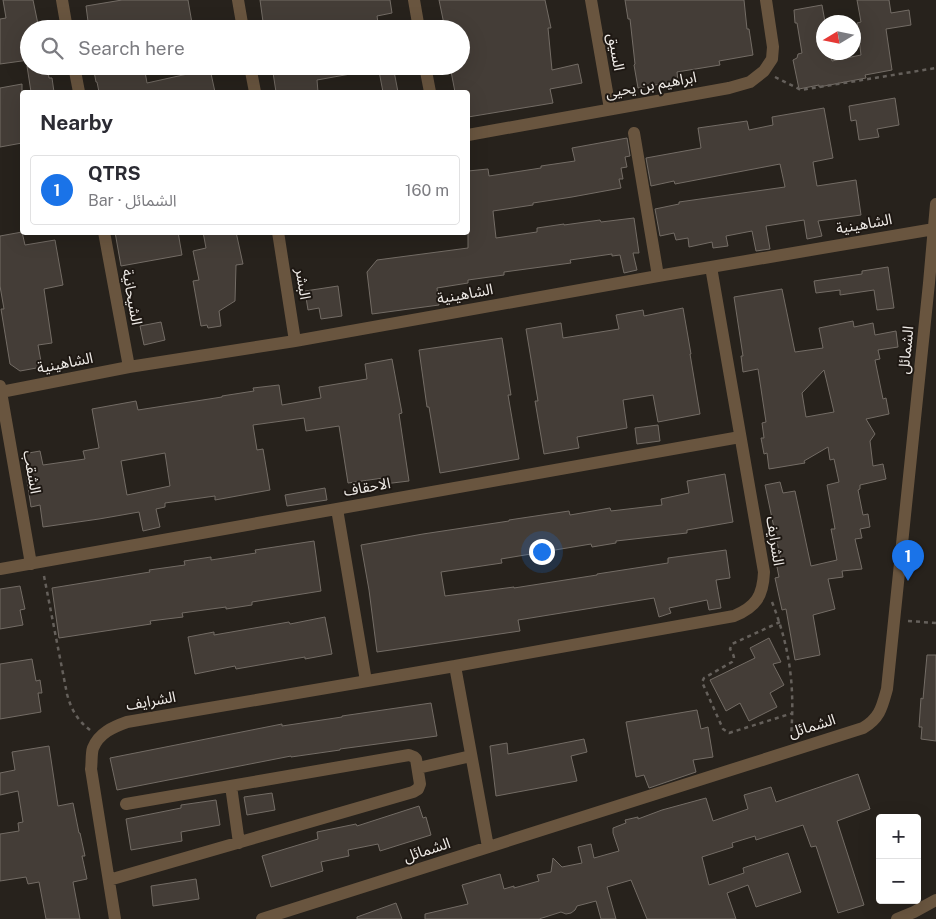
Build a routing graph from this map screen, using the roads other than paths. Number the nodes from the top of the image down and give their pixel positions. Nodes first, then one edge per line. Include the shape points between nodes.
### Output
1 (62, 0) edge
2 (238, 0) edge
3 (414, 0) edge
4 (590, 0) edge
5 (766, 0) edge
6 (66, 20) edge
7 (242, 20) edge
8 (417, 20) edge
9 (76, 75) edge
10 (252, 75) edge
11 (427, 75) edge
12 (79, 90) edge
13 (255, 90) edge
14 (430, 90) edge
15 (610, 109) junction
16 (634, 133) dead end
17 (470, 135) edge
18 (936, 204) edge
19 (934, 229) junction
20 (105, 235) edge
21 (278, 235) edge
22 (711, 267) junction
23 (658, 276) junction
24 (295, 341) junction
25 (128, 368) junction
26 (1, 389) edge
27 (740, 437) junction
28 (337, 509) junction
29 (36, 563) junction
30 (0, 569) edge
31 (455, 666) junction
32 (366, 681) junction
33 (471, 756) junction
34 (418, 768) junction
35 (230, 786) junction
36 (126, 804) dead end
37 (239, 842) junction
38 (488, 847) junction
39 (109, 880) junction
40 (936, 900) edge
41 (115, 919) edge
42 (262, 919) edge
43 (897, 919) edge

1 - 6 street
2 - 7 street
3 - 8 street
4 - 15 street, السيق
5 - 15 street, ابراهيم بن يحيى via 772,59 764,71 750,82
9 - 12 street
10 - 13 street
11 - 14 street
15 - 17 street, ابراهيم بن يحيى
16 - 23 street
18 - 19 street, الشمائل
19 - 22 street, الشاهينية
19 - 38 street, الشمائل via 887,689 877,716 863,728
20 - 25 street, الشيحانية
21 - 24 street, البشر
22 - 23 street, الشاهينية
22 - 27 street, الشرايف
23 - 24 street, الشاهينية
24 - 25 street, الشاهينية
25 - 26 street, الشاهينية
26 - 29 street, الشقب
27 - 28 street, الاحقاف
27 - 31 street, الشرايف via 764,572 760,595 754,605 734,616
28 - 29 street, الاحقاف
28 - 32 street
29 - 30 street, الاحقاف
31 - 32 street, الشرايف
31 - 33 street
32 - 39 street, الشرايف via 127,722 101,735 93,749 91,769
33 - 34 street
33 - 38 street
34 - 35 street via 416,759 409,755
34 - 37 street via 420,784 413,792
35 - 36 street
35 - 37 street
37 - 39 street
38 - 42 street, الشمائل
39 - 41 street
40 - 43 street

